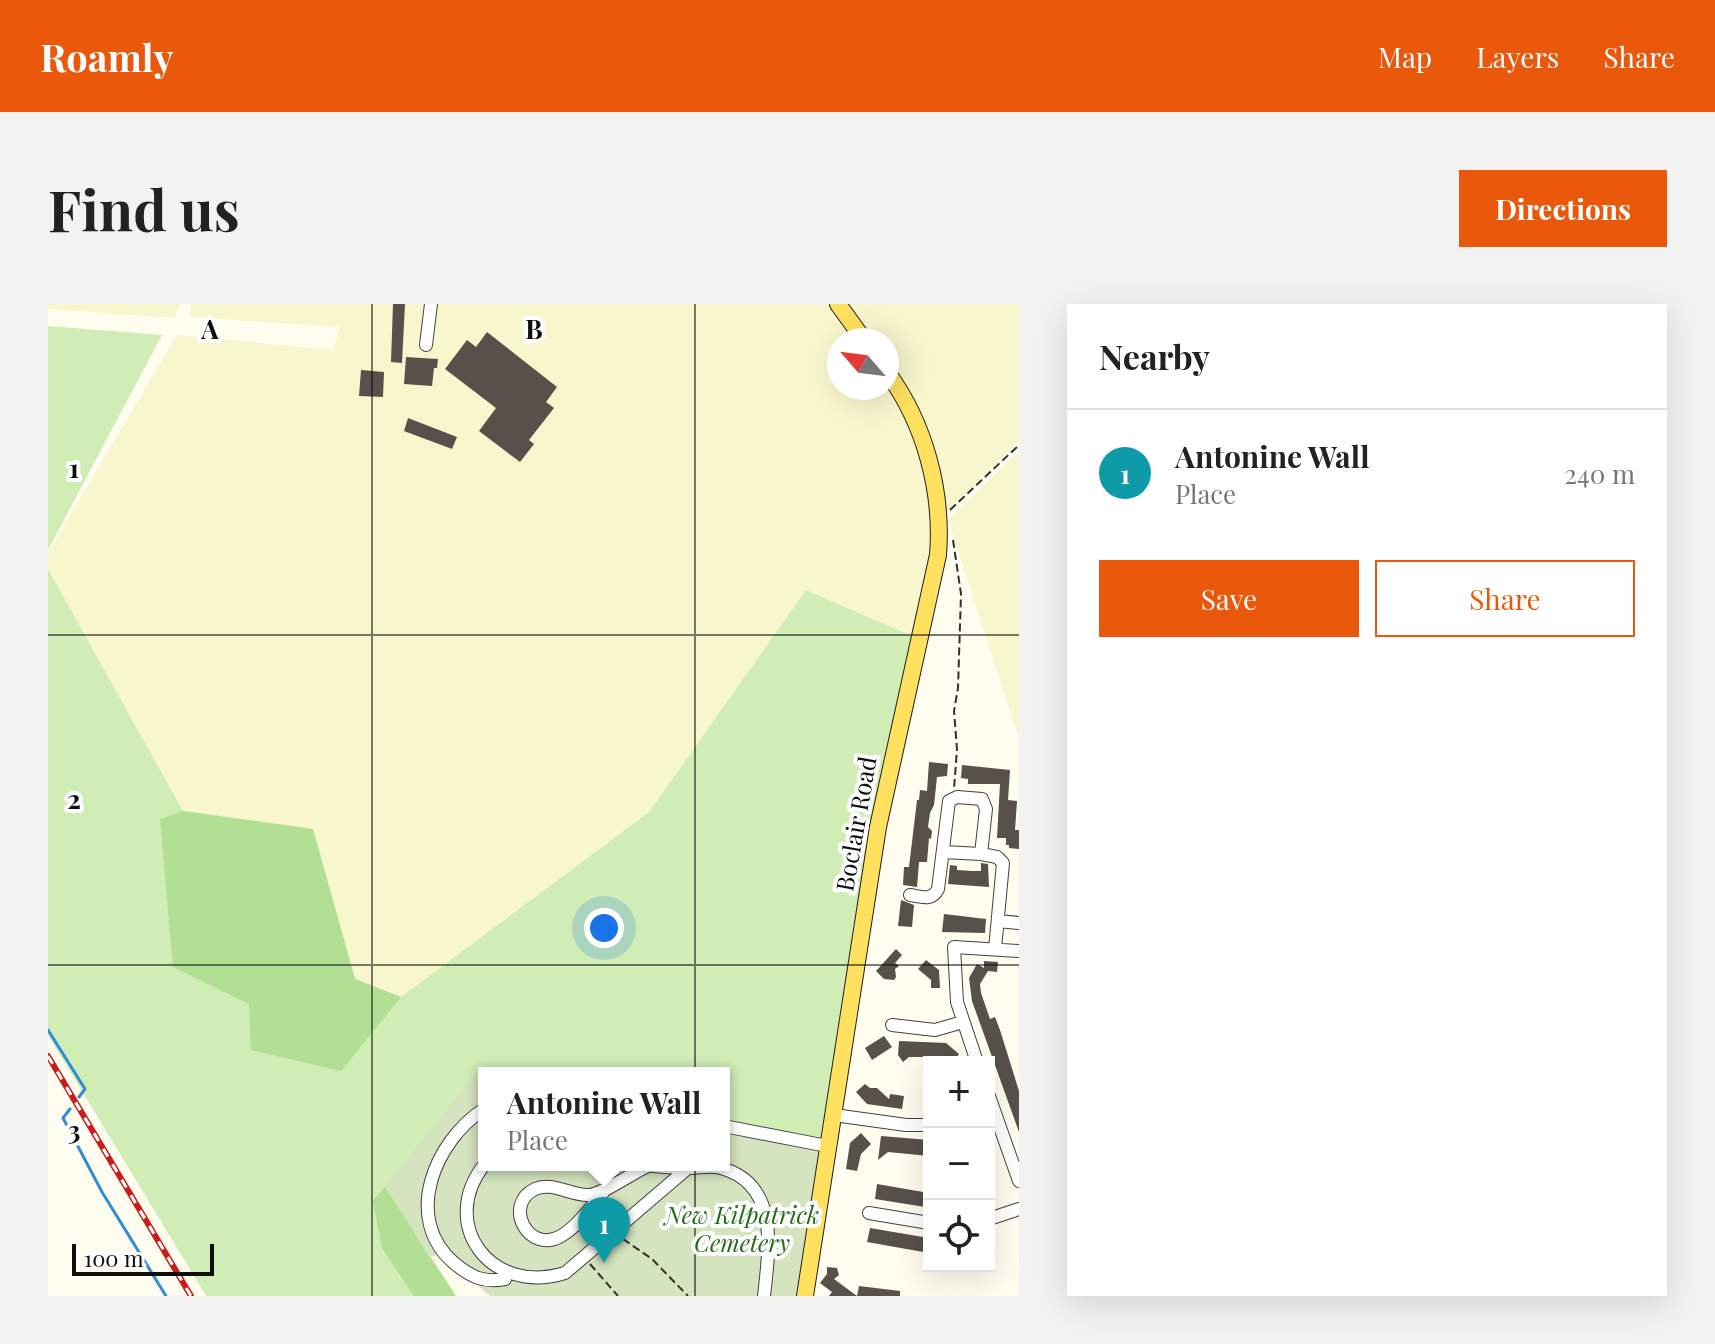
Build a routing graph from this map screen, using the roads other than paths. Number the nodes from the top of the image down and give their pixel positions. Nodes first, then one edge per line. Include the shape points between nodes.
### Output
1 (431, 304) edge
2 (838, 304) edge
3 (855, 328) edge
4 (426, 345) dead end
5 (899, 392) edge
6 (943, 852) junction
7 (981, 854) junction
8 (910, 895) dead end
9 (998, 921) junction
10 (1019, 923) edge
11 (995, 949) junction
12 (1019, 951) edge
13 (963, 1022) junction
14 (892, 1025) dead end
15 (975, 1056) edge
16 (478, 1113) edge
17 (834, 1115) junction
18 (995, 1116) edge
19 (923, 1125) edge
20 (730, 1127) edge
21 (827, 1146) junction
22 (481, 1171) edge
23 (637, 1171) edge
24 (685, 1171) edge
25 (727, 1171) edge
26 (1019, 1181) edge
27 (604, 1191) junction
28 (1019, 1209) edge
29 (869, 1213) dead end
30 (995, 1217) edge
31 (923, 1222) edge
32 (505, 1279) junction
33 (764, 1296) edge
34 (805, 1296) edge

1 - 4 street
2 - 3 main road
5 - 17 main road, Boclair Road via 932,471 939,521 936,567 878,827
6 - 7 street
6 - 7 street via 947,805 953,798 985,802
6 - 8 street via 935,895
7 - 9 street via 1003,863
9 - 10 street
9 - 11 street
11 - 12 street
11 - 13 street via 954,947
13 - 14 street via 935,1030
13 - 15 street
16 - 32 street via 462,1124 434,1170 430,1227 443,1252 478,1279
17 - 19 street
17 - 21 main road, Boclair Road
18 - 26 street
20 - 21 street
21 - 34 main road, Boclair Road
22 - 32 street via 470,1191 468,1230 486,1264
23 - 27 street
24 - 32 street via 585,1258 547,1283 530,1286
25 - 33 street via 753,1188 763,1204 769,1228
27 - 27 street via 590,1195 545,1186 535,1189 526,1195 519,1217 529,1234 546,1241 563,1235
28 - 30 street
29 - 31 street

